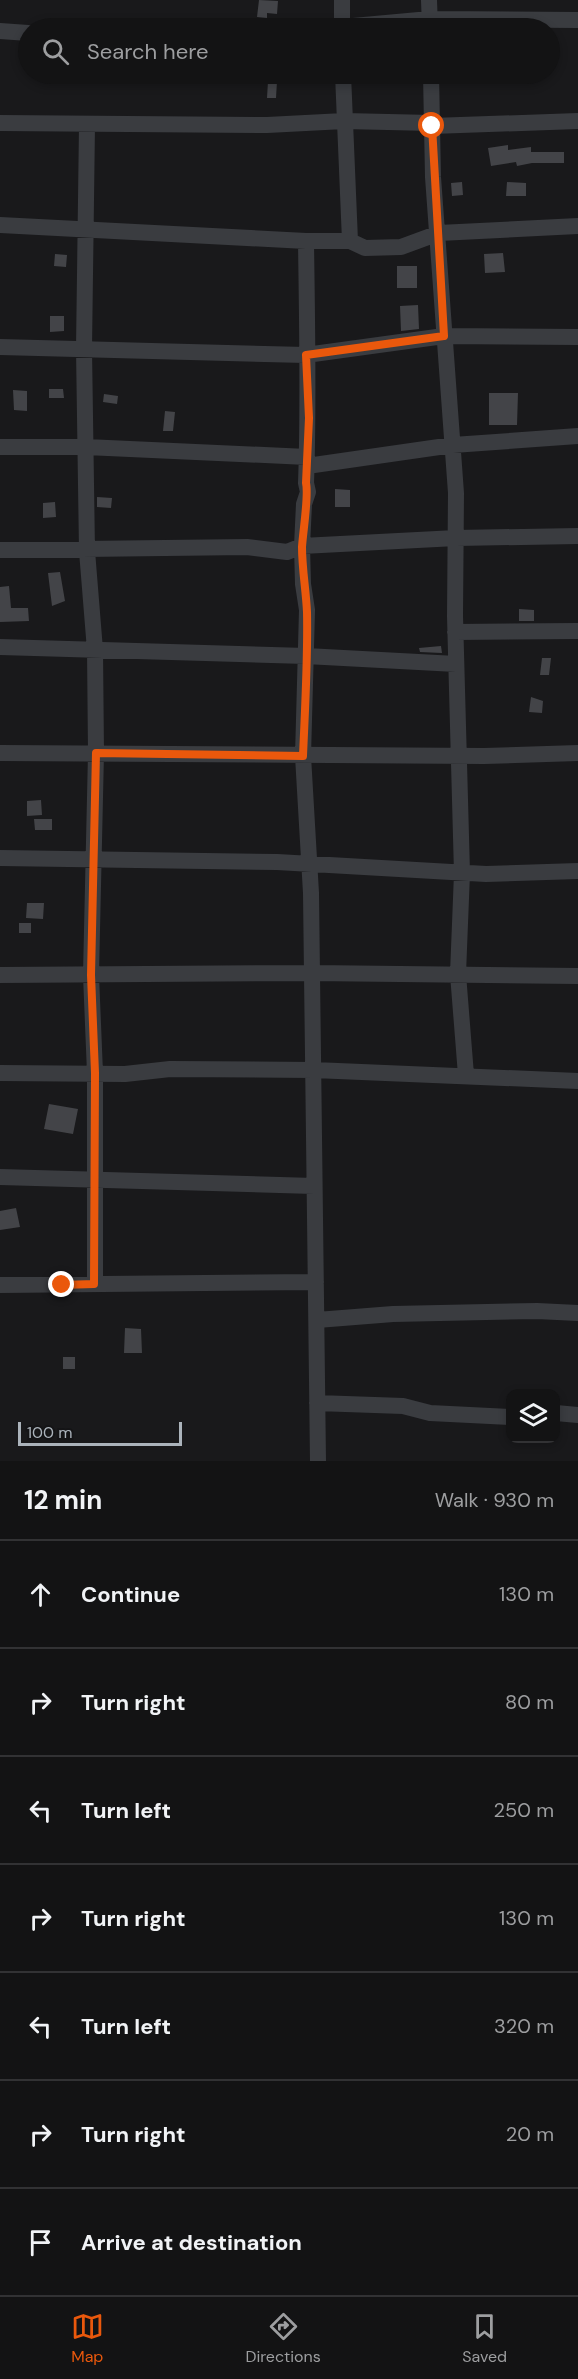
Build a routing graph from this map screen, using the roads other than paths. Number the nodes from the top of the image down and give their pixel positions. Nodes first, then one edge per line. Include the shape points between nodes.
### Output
1 (342, 0) edge
2 (429, 0) edge
3 (342, 18) edge
4 (430, 18) edge
5 (560, 20) edge
6 (578, 20) edge
7 (0, 31) edge
8 (18, 32) edge
9 (344, 84) edge
10 (431, 84) edge
11 (344, 121) junction
12 (578, 121) edge
13 (0, 123) edge
14 (87, 125) junction
15 (432, 125) junction
16 (0, 225) edge
17 (578, 226) edge
18 (86, 230) junction
19 (439, 233) junction
20 (306, 241) junction
21 (350, 241) junction
22 (444, 336) junction
23 (578, 337) edge
24 (0, 347) edge
25 (84, 349) junction
26 (306, 355) junction
27 (578, 436) edge
28 (453, 445) junction
29 (0, 447) edge
30 (86, 447) junction
31 (307, 462) junction
32 (578, 536) edge
33 (456, 538) junction
34 (302, 546) junction
35 (0, 550) edge
36 (87, 551) junction
37 (578, 631) edge
38 (455, 632) junction
39 (0, 647) edge
40 (95, 650) junction
41 (306, 656) junction
42 (456, 664) junction
43 (0, 753) edge
44 (96, 753) junction
45 (578, 753) edge
46 (303, 756) junction
47 (459, 756) junction
48 (0, 858) edge
49 (95, 858) junction
50 (308, 864) junction
51 (578, 871) edge
52 (462, 873) junction
53 (312, 973) junction
54 (0, 975) edge
55 (91, 975) junction
56 (458, 975) junction
57 (578, 976) edge
58 (314, 1070) junction
59 (0, 1073) edge
60 (95, 1073) junction
61 (466, 1075) junction
62 (578, 1081) edge
63 (0, 1177) edge
64 (94, 1179) junction
65 (314, 1186) junction
66 (315, 1282) junction
67 (94, 1284) junction
68 (0, 1285) edge
69 (578, 1313) edge
70 (317, 1320) junction
71 (317, 1403) junction
72 (560, 1413) edge
73 (578, 1415) edge
74 (506, 1417) edge
75 (318, 1461) edge

1 - 3 street
2 - 4 street
5 - 6 street
7 - 8 street
9 - 11 street
10 - 15 street
11 - 14 street
11 - 15 street
11 - 21 street
12 - 15 street
13 - 14 street
14 - 18 street
15 - 19 street
16 - 18 street
17 - 19 street
18 - 20 street
18 - 25 street
19 - 21 street via 401,247 364,248
19 - 22 street
20 - 21 street
20 - 26 street
22 - 23 street
22 - 26 street
22 - 28 street
24 - 25 street
25 - 26 street
25 - 30 street
26 - 31 street
27 - 28 street
28 - 31 street
28 - 33 street
29 - 30 street
30 - 31 street
30 - 36 street
31 - 34 street via 309,492 304,504
32 - 33 street
33 - 34 street
33 - 38 street
34 - 36 street via 287,552 248,547
34 - 41 street
35 - 36 street
36 - 40 street
37 - 38 street
38 - 42 street
39 - 40 street
40 - 41 street
40 - 44 street
41 - 42 street
41 - 46 street
42 - 47 street
43 - 44 street
44 - 46 street
44 - 49 street
45 - 47 street
46 - 47 street
46 - 50 street
47 - 52 street
48 - 49 street
49 - 50 street
49 - 55 street
50 - 52 street
50 - 53 street
51 - 52 street
52 - 56 street
53 - 55 street
53 - 56 street
53 - 58 street
54 - 55 street
55 - 60 street
56 - 57 street
56 - 61 street
58 - 60 street
58 - 61 street
58 - 65 street
59 - 60 street
60 - 64 street
61 - 62 street
63 - 64 street
64 - 65 street
64 - 67 street
65 - 66 street
66 - 67 street
66 - 70 street
67 - 68 street
69 - 70 street via 414,1313
70 - 71 street
71 - 74 street via 403,1406 430,1413
71 - 75 street
72 - 73 street

